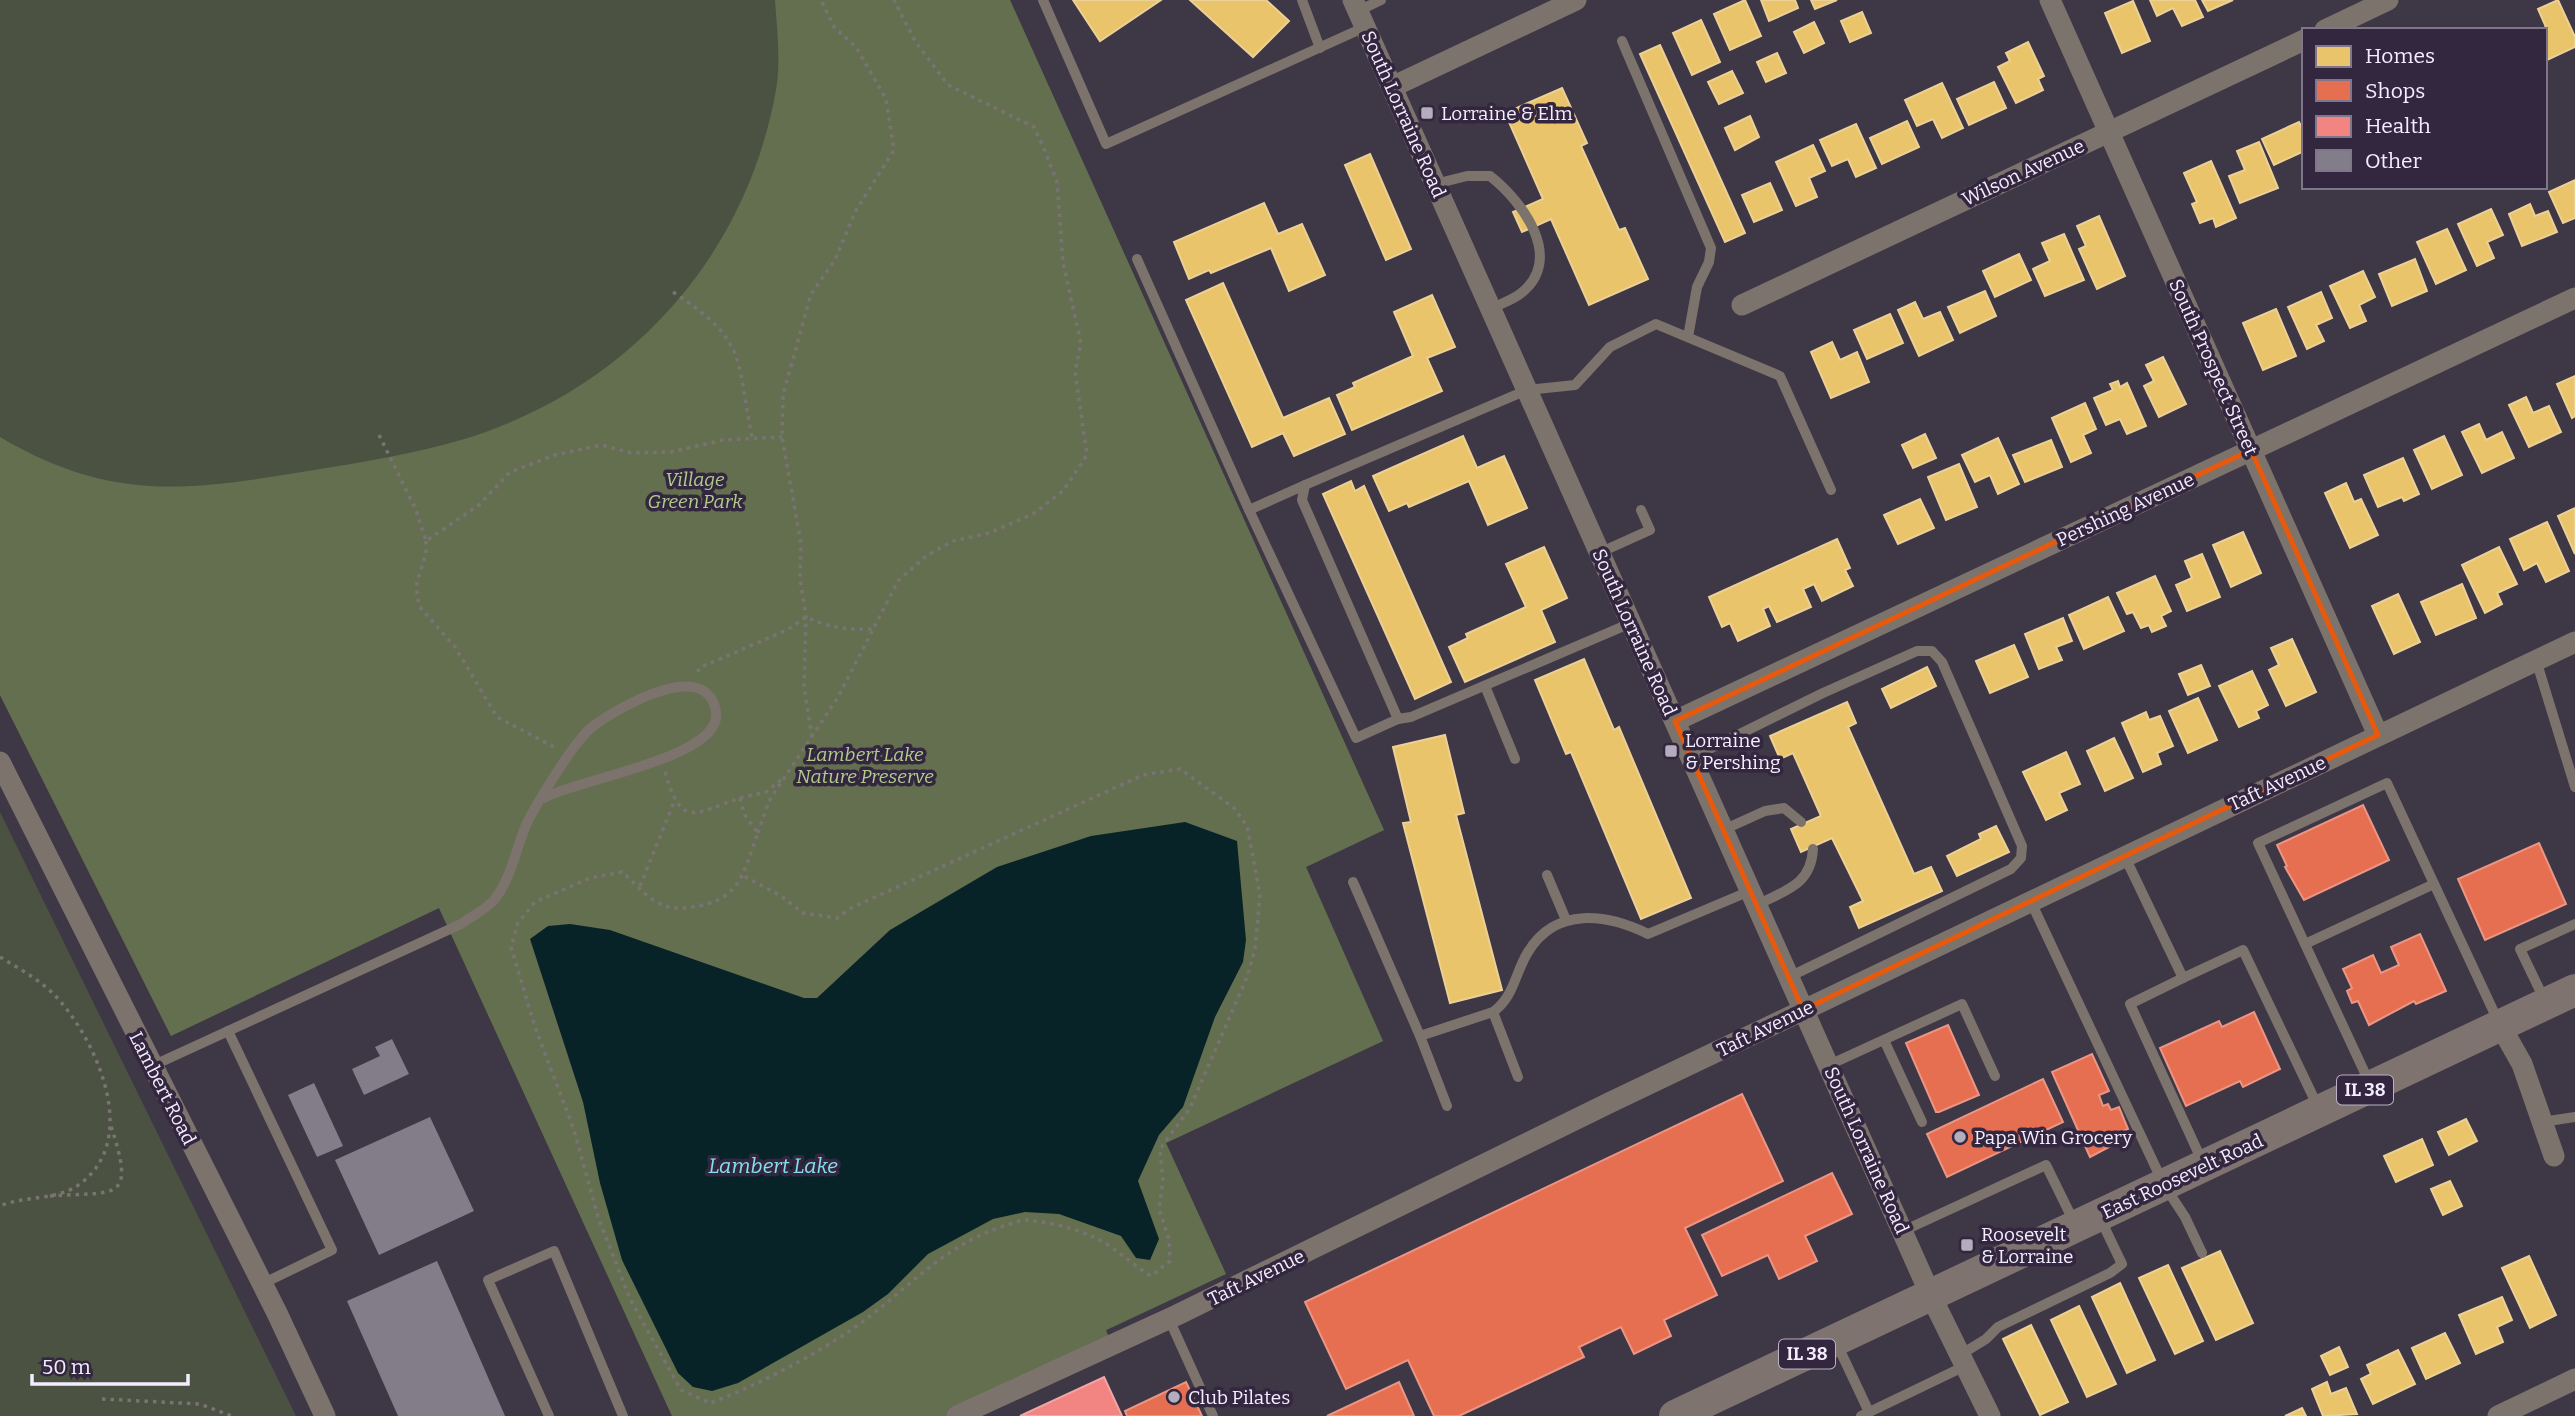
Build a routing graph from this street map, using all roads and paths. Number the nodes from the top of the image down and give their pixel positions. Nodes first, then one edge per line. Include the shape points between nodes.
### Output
1 (821, 0) edge
2 (894, 0) edge
3 (1042, 0) edge
4 (1302, 0) edge
5 (1381, 0) edge
6 (1576, 0) edge
7 (2050, 0) edge
8 (2388, 0) edge
9 (1359, 13) edge
10 (2329, 28) edge
11 (1622, 41) dead end
12 (2302, 41) edge
13 (1320, 48) junction
14 (1392, 87) junction
15 (2109, 132) junction
16 (1435, 184) junction
17 (1137, 259) dead end
18 (673, 292) dead end
19 (2575, 298) edge
20 (1742, 304) dead end
21 (1491, 309) junction
22 (1688, 337) junction
23 (1527, 390) junction
24 (379, 435) dead end
25 (782, 437) junction
26 (752, 438) junction
27 (2251, 450) junction
28 (1305, 485) junction
29 (1831, 490) dead end
30 (1250, 510) junction
31 (1641, 510) dead end
32 (426, 541) junction
33 (1600, 553) junction
34 (806, 617) junction
35 (1631, 623) junction
36 (874, 629) junction
37 (2575, 642) edge
38 (2536, 660) junction
39 (693, 686) junction
40 (1485, 686) junction
41 (1398, 719) junction
42 (1675, 721) junction
43 (2378, 735) junction
44 (812, 738) junction
45 (571, 752) junction
46 (1691, 758) junction
47 (1516, 759) dead end
48 (661, 760) junction
49 (0, 762) edge
50 (787, 775) junction
51 (2575, 787) edge
52 (544, 798) junction
53 (740, 798) junction
54 (674, 802) junction
55 (1801, 822) dead end
56 (1723, 830) junction
57 (758, 833) junction
58 (1813, 849) dead end
59 (2124, 855) junction
60 (740, 874) junction
61 (1547, 875) dead end
62 (1353, 883) dead end
63 (2434, 884) junction
64 (640, 886) junction
65 (1754, 898) junction
66 (2031, 901) junction
67 (1566, 920) junction
68 (2575, 924) edge
69 (2305, 944) junction
70 (0, 957) edge
71 (1789, 977) junction
72 (2183, 978) junction
73 (2575, 990) edge
74 (2546, 1004) junction
75 (1803, 1010) junction
76 (1493, 1012) junction
77 (2500, 1026) junction
78 (228, 1031) junction
79 (1420, 1036) junction
80 (1884, 1040) junction
81 (1829, 1065) junction
82 (152, 1066) junction
83 (1995, 1076) dead end
84 (1518, 1077) dead end
85 (2372, 1086) junction
86 (1447, 1106) dead end
87 (2320, 1111) junction
88 (2575, 1117) edge
89 (109, 1121) junction
90 (1922, 1122) dead end
91 (2542, 1122) junction
92 (107, 1144) junction
93 (118, 1152) junction
94 (2554, 1156) dead end
95 (2204, 1166) junction
96 (2164, 1185) junction
97 (33, 1198) junction
98 (0, 1206) edge
99 (2088, 1221) junction
100 (1903, 1231) junction
101 (2202, 1253) dead end
102 (262, 1284) junction
103 (1931, 1296) junction
104 (1169, 1319) junction
105 (1835, 1341) junction
106 (1963, 1360) junction
107 (2575, 1378) edge
108 (102, 1399) dead end
109 (1865, 1414) edge
110 (1680, 1415) edge
111 (232, 1416) edge
112 (325, 1416) edge
113 (549, 1416) edge
114 (623, 1416) edge
115 (957, 1416) edge
116 (1213, 1416) edge
117 (1990, 1416) edge
118 (2498, 1416) edge

1 - 25 path via 834,27 856,47 886,99 894,149 855,212 835,260 811,294 783,395
2 - 36 path via 915,41 948,85 1034,127 1045,151 1057,182 1063,263 1081,343 1075,372 1087,455 1063,491 1032,514 989,533 953,541 926,556 898,581
3 - 13 lane via 1106,144
4 - 13 lane
5 - 9 lane
6 - 14 street
7 - 15 street, South Prospect Street
8 - 10 street
9 - 13 lane
9 - 14 street, South Lorraine Road
11 - 22 lane via 1711,248 1697,287
12 - 15 street, Wilson Avenue
14 - 16 street, South Lorraine Road
15 - 20 street, Wilson Avenue
15 - 27 street, South Prospect Street
16 - 21 street, South Lorraine Road
16 - 21 lane via 1490,176 1520,204 1537,237 1541,261 1532,281 1521,293
17 - 30 lane
18 - 26 path via 713,321 734,347 747,392
19 - 27 street, Pershing Avenue
21 - 23 street, South Lorraine Road
22 - 23 lane via 1656,324 1609,347 1575,385
22 - 29 lane via 1780,376
23 - 28 lane
23 - 33 street, South Lorraine Road
24 - 32 path
25 - 26 path
25 - 34 path via 801,543
26 - 32 path via 671,452 631,453 602,444 555,455 510,472 479,505
27 - 42 street, Pershing Avenue
27 - 43 street, South Prospect Street
28 - 30 lane
28 - 41 lane via 1302,500
30 - 41 lane via 1356,738
31 - 33 lane via 1650,530
32 - 45 path via 416,586 419,606 455,647 497,717 544,744
33 - 35 street, South Lorraine Road
34 - 36 path via 849,630
34 - 39 path via 787,630 699,668
34 - 44 path via 804,687
35 - 40 lane
35 - 42 street, South Lorraine Road
36 - 44 path
37 - 38 street, Taft Avenue
38 - 43 street, Taft Avenue
38 - 51 lane
39 - 45 lane via 676,685 621,709 591,728
39 - 48 lane via 712,701 715,725 696,745
40 - 41 lane via 1411,718
40 - 47 lane
42 - 46 street, South Lorraine Road
43 - 59 street, Taft Avenue
44 - 50 path
45 - 52 lane
46 - 56 street, South Lorraine Road
46 - 71 lane via 1917,651 1932,651 1942,662 2022,846 2021,858 2011,869
48 - 52 lane via 561,788
48 - 54 path
49 - 82 street, Lambert Road
50 - 53 path via 766,792
50 - 57 path via 769,801
52 - 78 lane via 527,824 495,898 481,911
53 - 54 path via 699,813 682,811
53 - 57 path via 744,814
54 - 64 path
55 - 56 lane via 1784,808 1765,811
56 - 65 street, South Lorraine Road
57 - 60 path
58 - 65 lane via 1812,867 1798,883
59 - 66 street, Taft Avenue
59 - 72 lane
60 - 64 path via 737,886 725,899 711,905 671,909
60 - 64 path via 803,913 837,918 1143,775 1180,769 1234,807 1247,826 1255,858 1260,895 1255,949 1190,1108 1160,1149 1163,1181 1158,1208 1169,1240 1170,1262 1151,1276 1106,1244 1024,1220 953,1250 922,1270 862,1323 741,1392 710,1403 681,1390 630,1299 598,1217 570,1117 535,1027 512,947 517,923 535,902 590,878 622,872
61 - 67 lane
62 - 79 lane
63 - 69 lane
63 - 69 lane via 2387,783 2258,842
63 - 77 lane
65 - 67 lane via 1648,934 1593,915
65 - 71 street, South Lorraine Road
66 - 75 street, Taft Avenue
66 - 96 lane
67 - 76 lane via 1528,950 1506,1003
68 - 74 lane via 2520,948
69 - 85 lane
70 - 89 path via 50,990 84,1033 100,1073
71 - 75 street, South Lorraine Road
72 - 87 lane via 2243,950
72 - 95 lane via 2130,1004
73 - 74 main road, East Roosevelt Road / IL 38
74 - 77 main road, East Roosevelt Road / IL 38
75 - 81 street, South Lorraine Road
75 - 104 street, Taft Avenue
76 - 79 lane
76 - 84 lane
77 - 85 main road, East Roosevelt Road / IL 38
77 - 91 street via 2522,1064
78 - 82 lane
78 - 102 lane via 332,1250
79 - 86 lane
80 - 81 lane
80 - 83 lane via 1962,1004
80 - 90 lane
81 - 100 street, South Lorraine Road
82 - 102 street, Lambert Road
85 - 87 main road, East Roosevelt Road / IL 38
87 - 95 main road, East Roosevelt Road / IL 38
88 - 91 lane
89 - 92 path
89 - 93 path
91 - 94 street
92 - 93 path
92 - 97 path via 102,1159 76,1186
93 - 97 path via 122,1179 114,1190 89,1196
95 - 96 main road, East Roosevelt Road / IL 38
96 - 99 main road, East Roosevelt Road / IL 38
96 - 101 lane
97 - 98 path
99 - 100 lane via 2046,1165
99 - 103 main road, East Roosevelt Road / IL 38
99 - 106 lane via 2122,1264 1998,1326
100 - 103 street, South Lorraine Road
102 - 112 street, Lambert Road
103 - 105 main road, East Roosevelt Road / IL 38
103 - 106 street, South Lorraine Road
104 - 115 street, Taft Avenue
104 - 116 lane
105 - 109 lane
105 - 110 main road, East Roosevelt Road / IL 38
106 - 109 lane
106 - 117 street, South Lorraine Road
107 - 118 street
108 - 111 path via 200,1404
113 - 114 lane via 488,1280 554,1251

